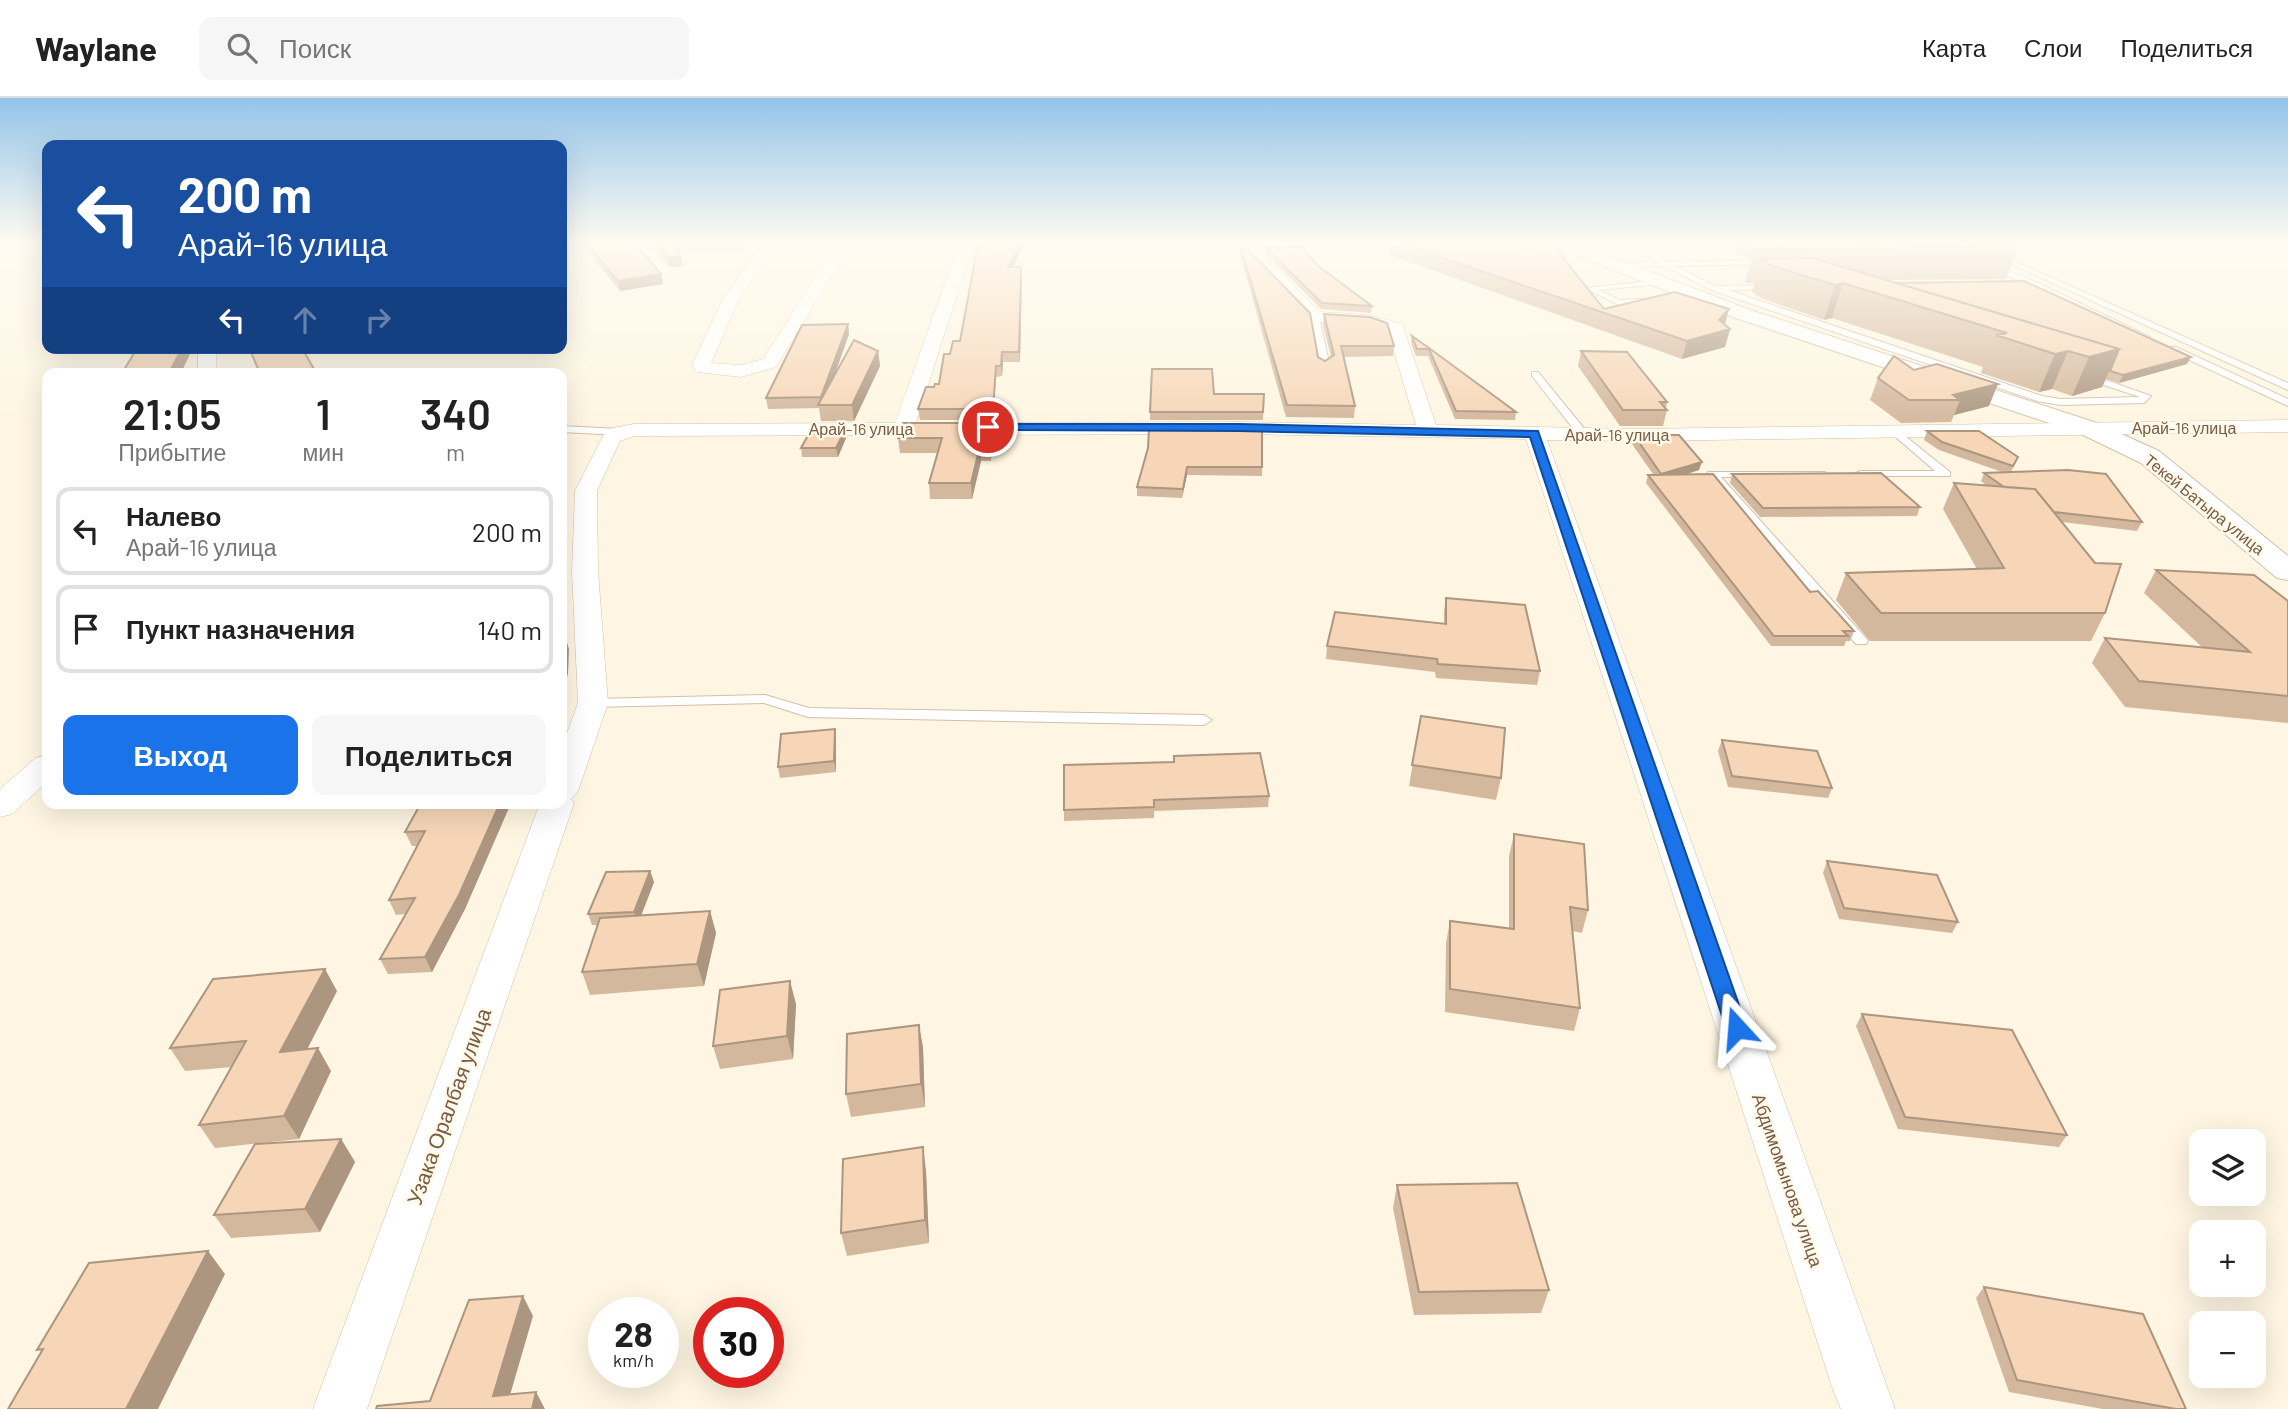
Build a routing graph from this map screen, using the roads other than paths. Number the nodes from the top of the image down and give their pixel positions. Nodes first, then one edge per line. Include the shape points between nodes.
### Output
1 (728, 305) edge
2 (806, 305) edge
3 (945, 305) edge
4 (1304, 305) edge
5 (1739, 305) edge
6 (1747, 305) edge
7 (2078, 305) edge
8 (2107, 305) edge
9 (1315, 317) junction
10 (2153, 340) edge
11 (2165, 346) edge
12 (1325, 367) edge
13 (2073, 372) edge
14 (1535, 374) dead end
15 (2288, 387) edge
16 (2288, 402) edge
17 (2288, 426) edge
18 (904, 427) junction
19 (2088, 428) junction
20 (567, 430) edge
21 (1428, 431) junction
22 (1895, 431) junction
23 (1534, 433) junction
24 (1583, 434) junction
25 (616, 435) junction
26 (1836, 474) edge
27 (1849, 474) edge
28 (2288, 571) edge
29 (1861, 641) dead end
30 (593, 703) junction
31 (1204, 720) dead end
32 (42, 769) edge
33 (567, 777) edge
34 (0, 807) edge
35 (555, 809) edge
36 (340, 1409) edge
37 (1868, 1409) edge

1 - 2 street via 701,365 704,368 741,370 770,363
3 - 18 street
4 - 9 street
5 - 19 street, Текей Батыра улица via 1854,352
6 - 13 lane via 2040,399 2146,397
7 - 10 lane
8 - 15 lane
9 - 12 lane
9 - 21 street via 1377,321 1396,328
11 - 16 lane
14 - 24 lane
17 - 19 street, Арай-16 улица
18 - 21 street, Арай-16 улица
18 - 25 street, Арай-16 улица via 634,430
19 - 22 street, Арай-16 улица
19 - 28 street, Текей Батыра улица via 2150,457
20 - 25 lane
21 - 23 street, Арай-16 улица
22 - 24 street, Арай-16 улица
22 - 27 lane via 1946,474
23 - 24 street, Арай-16 улица
23 - 37 street, Абдимомынова улица
25 - 30 street via 586,491 585,571
26 - 29 lane via 1712,474
30 - 31 lane via 765,699 808,712
30 - 33 street
32 - 34 street
35 - 36 street, Узака Оралбая улица

